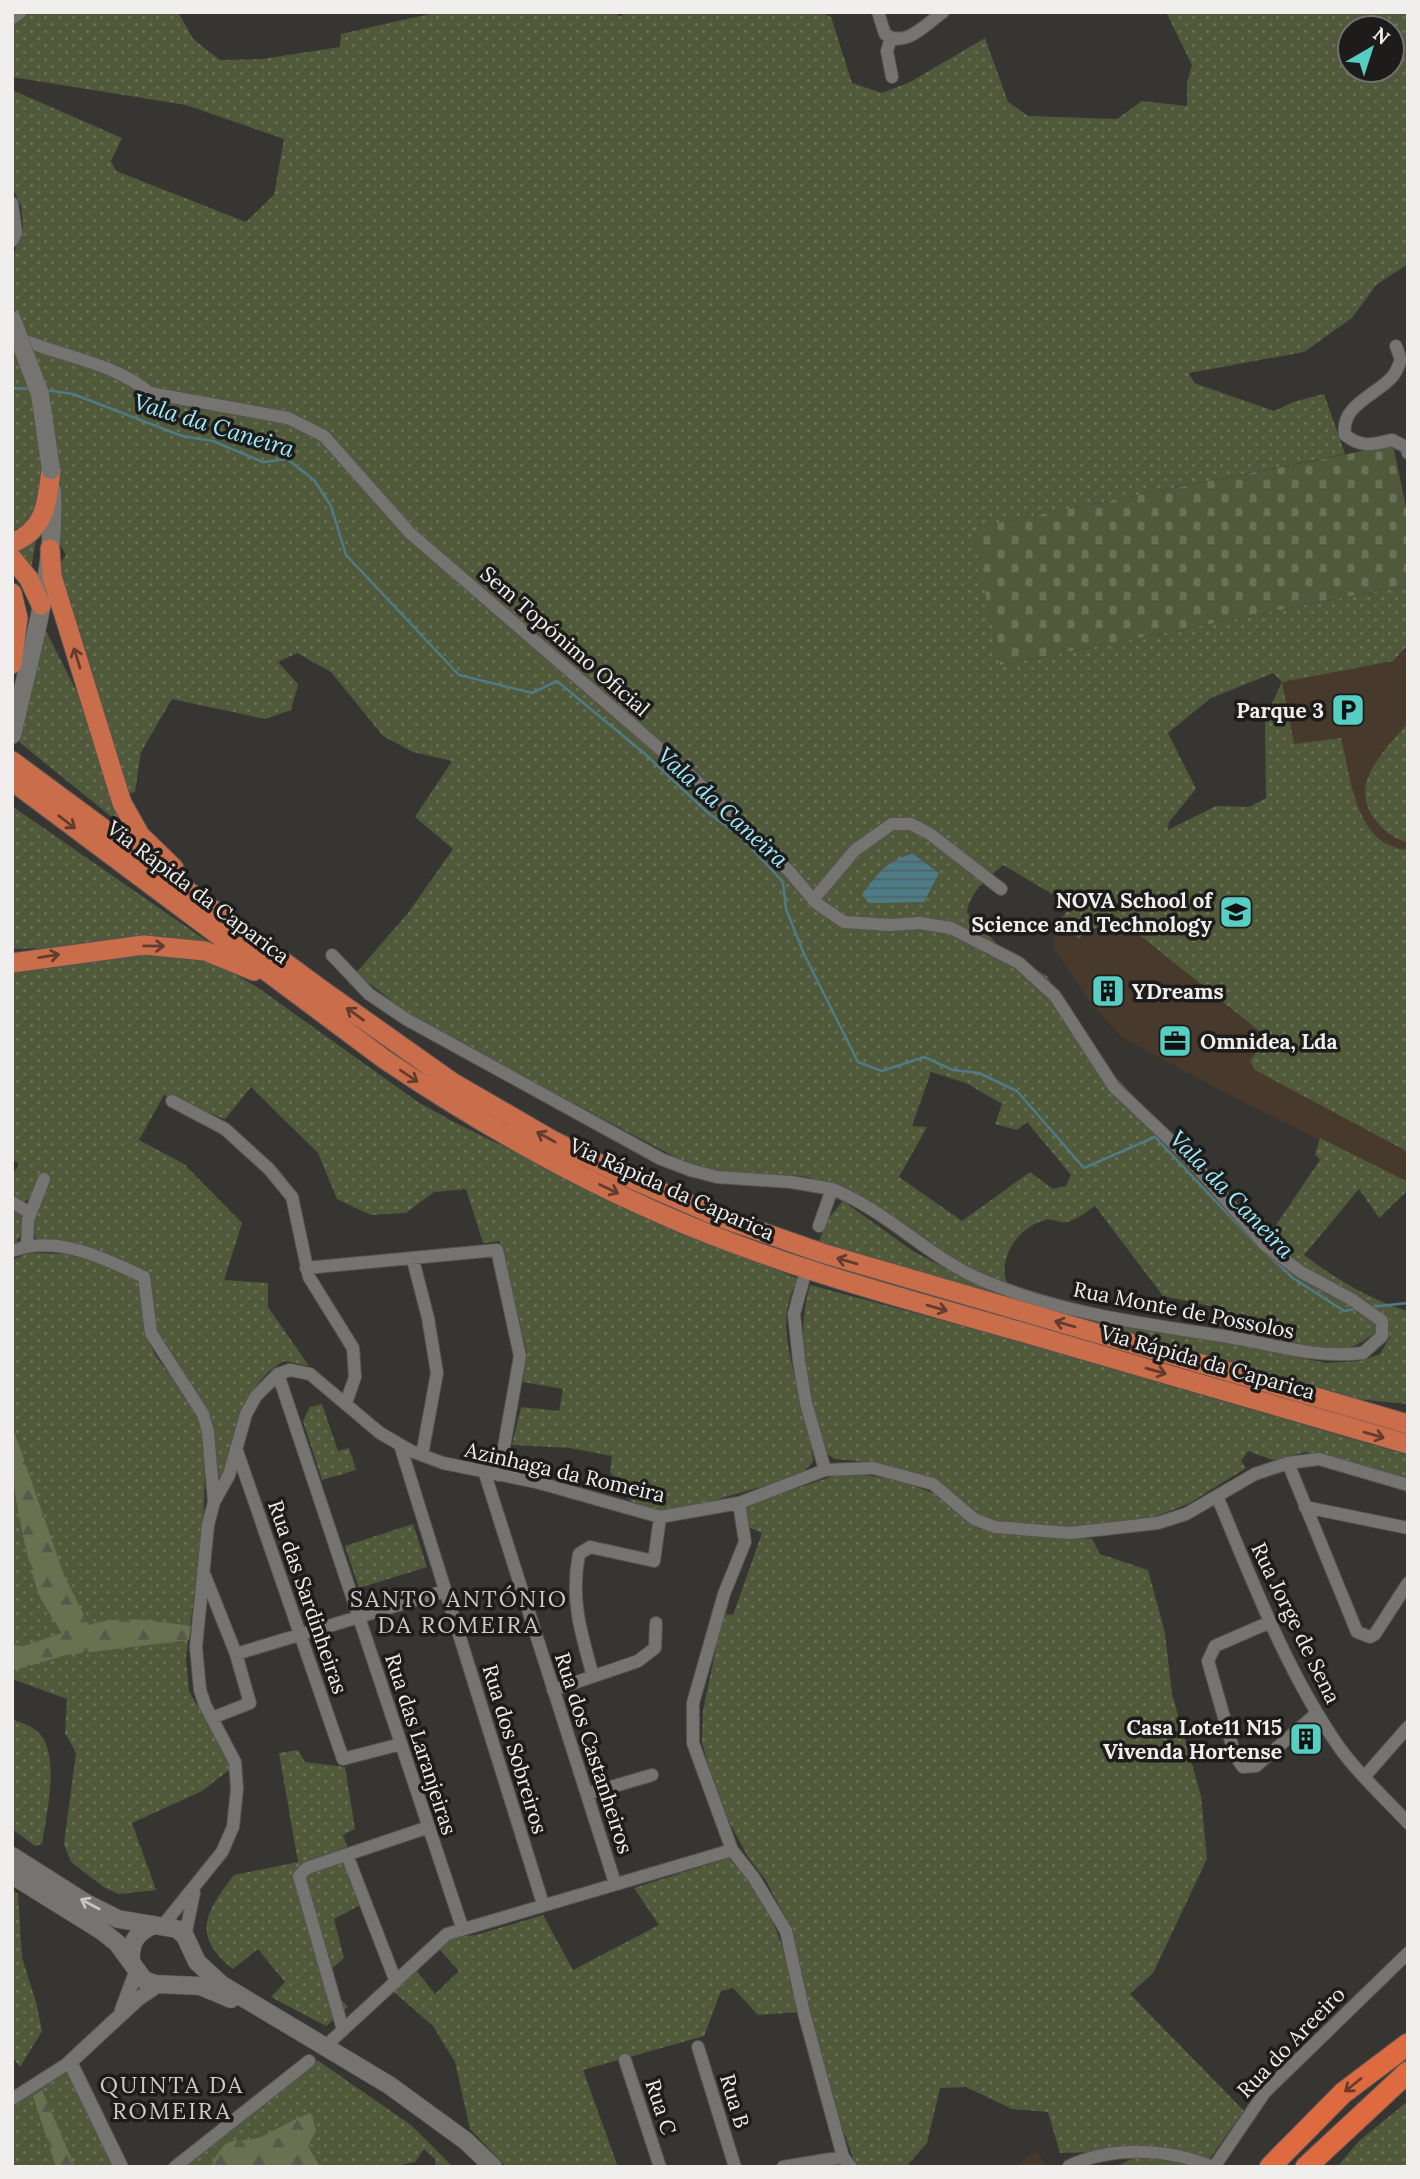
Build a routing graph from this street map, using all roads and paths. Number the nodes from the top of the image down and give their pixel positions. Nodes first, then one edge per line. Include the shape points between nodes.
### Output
1 (19, 12) edge
2 (878, 12) edge
3 (943, 12) edge
4 (12, 17) edge
5 (891, 38) junction
6 (892, 77) dead end
7 (12, 202) edge
8 (12, 241) edge
9 (12, 320) edge
10 (12, 336) edge
11 (1396, 346) dead end
12 (1408, 453) edge
13 (51, 470) junction
14 (12, 543) edge
15 (50, 549) junction
16 (12, 558) edge
17 (12, 593) edge
18 (37, 597) junction
19 (12, 664) edge
20 (12, 684) edge
21 (13, 733) edge
22 (12, 761) edge
23 (12, 781) edge
24 (1000, 888) dead end
25 (813, 900) junction
26 (220, 914) junction
27 (332, 955) dead end
28 (12, 962) edge
29 (274, 978) junction
30 (172, 1101) dead end
31 (44, 1179) dead end
32 (832, 1189) junction
33 (12, 1202) edge
34 (30, 1213) junction
35 (819, 1226) dead end
36 (27, 1246) junction
37 (12, 1251) edge
38 (413, 1260) junction
39 (306, 1268) junction
40 (803, 1281) dead end
41 (1382, 1336) joint
42 (278, 1374) junction
43 (346, 1403) junction
44 (1366, 1411) junction
45 (1408, 1412) edge
46 (1408, 1424) edge
47 (1408, 1444) edge
48 (400, 1445) junction
49 (236, 1448) junction
50 (422, 1455) junction
51 (1288, 1463) junction
52 (825, 1470) junction
53 (485, 1474) junction
54 (499, 1475) junction
55 (1408, 1485) edge
56 (1217, 1496) junction
57 (214, 1502) junction
58 (739, 1503) junction
59 (1306, 1507) junction
60 (660, 1517) junction
61 (1408, 1528) edge
62 (204, 1574) junction
63 (1408, 1583) edge
64 (445, 1591) junction
65 (359, 1617) junction
66 (1270, 1622) junction
67 (656, 1623) dead end
68 (300, 1634) junction
69 (236, 1654) junction
70 (593, 1676) junction
71 (553, 1690) junction
72 (1317, 1713) junction
73 (212, 1718) junction
74 (1408, 1727) edge
75 (401, 1744) junction
76 (652, 1775) dead end
77 (1365, 1776) junction
78 (587, 1794) junction
79 (1408, 1823) edge
80 (429, 1827) junction
81 (732, 1850) junction
82 (347, 1855) junction
83 (12, 1856) edge
84 (205, 1874) junction
85 (12, 1875) edge
86 (615, 1883) junction
87 (544, 1904) junction
88 (159, 1925) junction
89 (462, 1927) junction
90 (188, 1945) junction
91 (1408, 1953) edge
92 (133, 1966) junction
93 (396, 1982) junction
94 (164, 1984) junction
95 (118, 2017) junction
96 (344, 2030) junction
97 (332, 2040) dead end
98 (1408, 2044) edge
99 (698, 2048) dead end
100 (625, 2060) dead end
101 (309, 2061) dead end
102 (70, 2062) junction
103 (1408, 2072) edge
104 (12, 2099) edge
105 (847, 2162) edge
106 (1069, 2166) edge
107 (121, 2167) edge
108 (175, 2167) edge
109 (484, 2167) edge
110 (493, 2167) edge
111 (660, 2167) edge
112 (735, 2167) edge
113 (783, 2167) edge
114 (1213, 2167) edge
115 (1270, 2167) edge
116 (1306, 2167) edge

1 - 4 street
2 - 5 street via 882,29
3 - 5 street via 906,38
5 - 6 street via 887,51
7 - 8 street via 16,233
9 - 13 main road, bridge via 40,394
10 - 25 street, Sem Topónimo Oficial via 107,367 150,393 288,418 324,436 410,533 689,774
11 - 12 street via 1401,360 1393,376 1349,413 1343,425 1345,435 1357,444 1392,440
13 - 14 highway via 42,518 31,533
13 - 15 main road
13 - 18 main road
15 - 18 main road
26 -> 15 highway via 140,835 122,803 52,576
16 - 18 highway
17 - 19 highway via 18,618
18 - 20 main road
18 - 21 main road
22 - 26 highway, Via Rápida da Caparica
23 -> 29 highway, Via Rápida da Caparica
24 - 25 street via 930,834 911,824 892,824 855,850
25 - 41 street, Sem Topónimo Oficial via 844,922 951,928 1019,963 1055,996 1114,1087 1189,1158 1265,1245 1375,1315 1383,1324
44 -> 26 highway, Via Rápida da Caparica via 822,1253 669,1196 552,1140 452,1082
27 - 32 street, Rua Monte de Possolos via 369,994 406,1019 661,1159 717,1177
28 -> 29 highway via 86,950 179,946 205,951
29 -> 47 highway, Via Rápida da Caparica via 441,1098 542,1156 709,1234 809,1271
30 - 39 street via 225,1129 292,1197
31 - 34 street
32 - 35 street
32 - 41 street, Rua Monte de Possolos via 982,1280 1113,1320 1317,1355 1363,1353
33 - 34 street
34 - 36 street
36 - 37 street
36 - 57 street via 83,1251 144,1277 151,1333 203,1414
38 - 39 street
38 - 50 street via 437,1373
38 - 54 street via 497,1250 520,1356
39 - 43 street via 353,1348 355,1377
40 - 52 street via 794,1314 798,1350 806,1403
42 - 43 street, Azinhaga da Romeira via 290,1370 310,1374
42 - 49 street via 256,1396
42 - 65 street, Rua das Laranjeiras
43 - 48 street, Azinhaga da Romeira
44 - 45 highway
44 - 46 highway, Via Rápida da Caparica
48 - 50 street, Azinhaga da Romeira
48 - 64 street, Rua dos Sobreiros
49 - 57 street via 229,1475
49 - 68 street, Rua das Sardinheiras
50 - 53 street, Azinhaga da Romeira
51 - 55 street, Azinhaga da Romeira via 1319,1459
51 - 56 street, Azinhaga da Romeira via 1255,1474
51 - 59 street
52 - 56 street, Azinhaga da Romeira via 873,1468 933,1484 974,1519 995,1527 1070,1533 1158,1523
52 - 58 street, Azinhaga da Romeira
53 - 54 street, Azinhaga da Romeira
53 - 71 street, Rua dos Castanheiros
54 - 60 street, Azinhaga da Romeira
56 - 66 street, Rua Jorge de Sena
57 - 62 street
58 - 60 street, Azinhaga da Romeira
58 - 81 street via 745,1542 724,1594 693,1703 693,1743
59 - 61 street
59 - 63 street via 1359,1634 1370,1637 1378,1632
60 - 70 street via 657,1555 651,1563 590,1547 579,1554 573,1584
62 - 69 street
62 - 73 street via 196,1666
64 - 65 street
64 - 87 street, Rua dos Sobreiros
65 - 68 street
65 - 75 street, Rua das Laranjeiras
66 - 72 street, Rua Jorge de Sena
66 - 72 street via 1215,1646 1208,1661 1235,1756 1243,1767 1256,1766
67 - 70 street via 656,1644 649,1653
68 - 69 street
68 - 75 street, Rua das Sardinheiras via 343,1759
69 - 73 street via 250,1703
70 - 71 street
71 - 78 street, Rua dos Castanheiros
72 - 77 street, Rua Jorge de Sena
73 - 84 street via 230,1749 237,1789 230,1835
74 - 77 street
75 - 80 street, Rua das Laranjeiras
76 - 78 street
77 - 79 street, Rua Jorge de Sena
78 - 86 street, Rua dos Castanheiros
80 - 82 street
80 - 89 street, Rua das Laranjeiras
81 - 86 street
81 - 105 street via 786,1931 804,2013
82 - 93 street
82 - 96 street via 307,1868 299,1881
88 -> 83 main road via 118,1919
84 - 88 street
84 - 90 street via 190,1904
85 - 92 main road via 102,1931
86 - 87 street
87 - 89 street
88 - 90 main road
88 - 92 main road via 137,1936 130,1951
89 - 93 street via 447,1934
90 - 94 main road via 183,1975
90 - 110 main road via 222,1985 389,2085 466,2141
91 - 114 street, Rua do Areeiro via 1265,2092
92 - 94 main road via 144,1980
92 - 95 street
93 - 96 street
94 - 95 street
94 - 109 main road via 200,1986 253,2011 415,2110
95 - 102 street
96 - 97 street
98 -> 115 highway via 1343,2093
99 - 112 street, Rua B
100 - 111 street, Rua C
101 - 108 street
102 - 104 street
102 - 107 street
103 - 116 highway
105 - 113 street
106 - 114 street via 1091,2156 1159,2152

